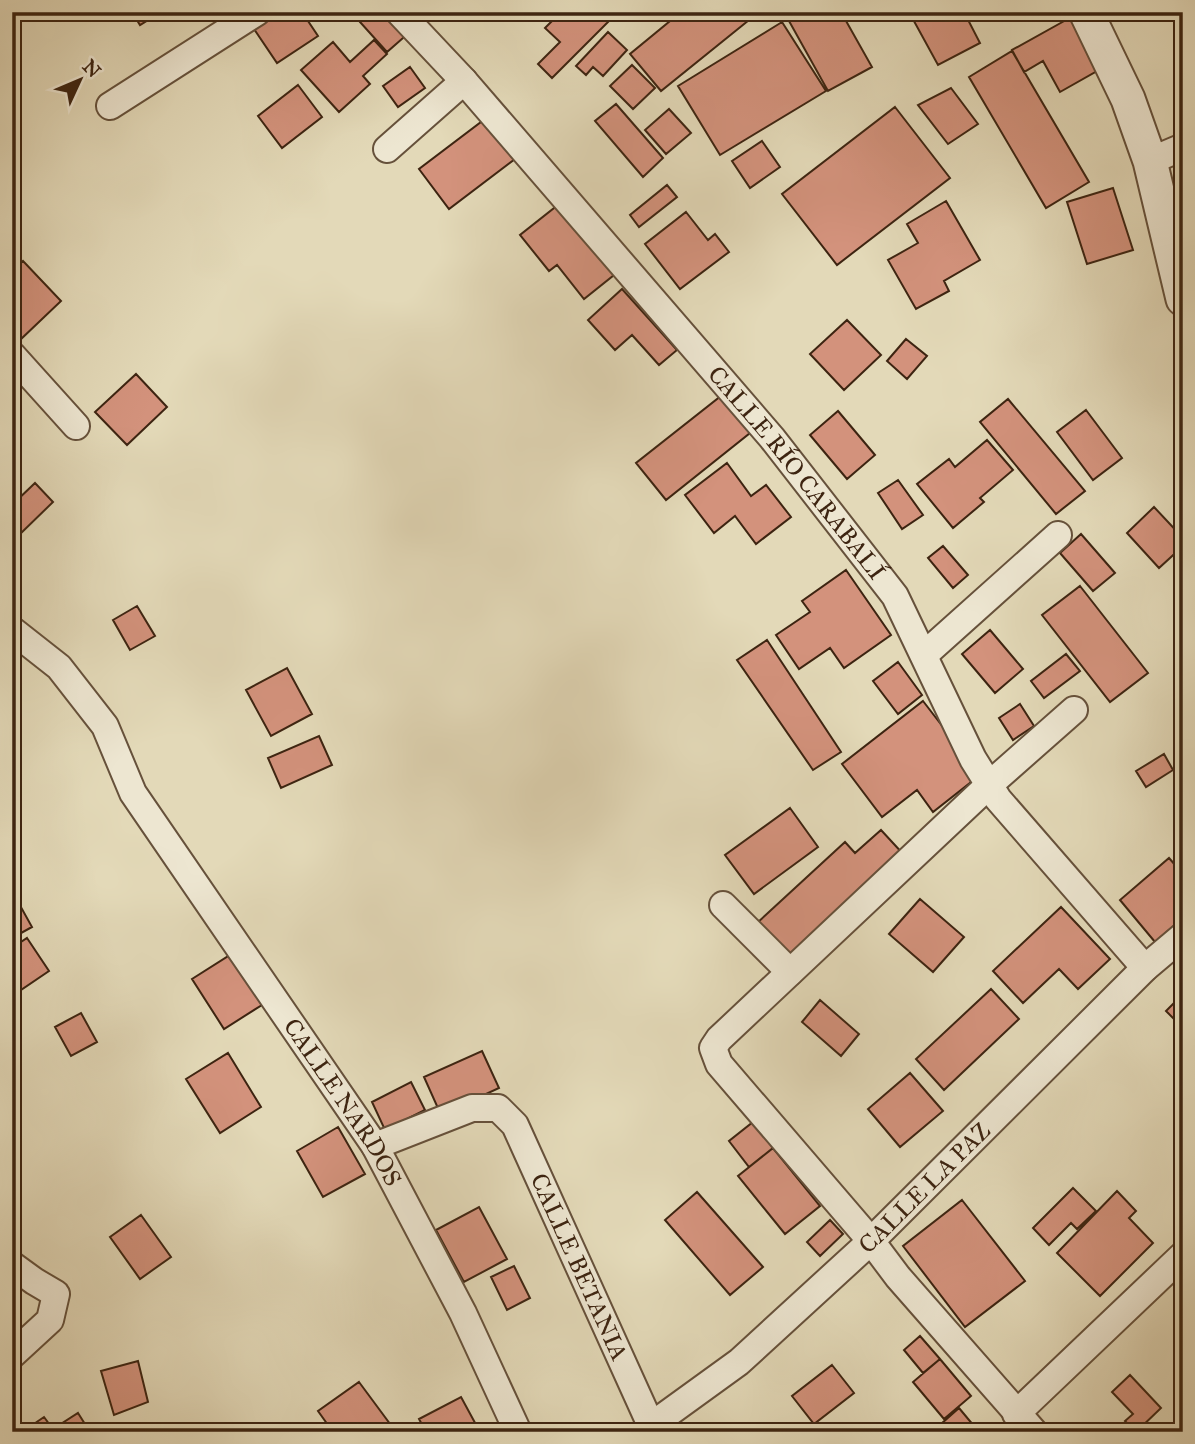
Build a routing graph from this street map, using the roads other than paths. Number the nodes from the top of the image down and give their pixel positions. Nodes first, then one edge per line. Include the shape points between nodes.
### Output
1 (257, 12) edge
2 (399, 12) edge
3 (1086, 12) edge
4 (464, 81) junction
5 (110, 106) dead end
6 (1183, 147) edge
7 (387, 149) dead end
8 (1150, 161) junction
9 (1183, 299) edge
10 (12, 355) edge
11 (76, 426) dead end
12 (1058, 535) dead end
13 (12, 630) edge
14 (924, 655) junction
15 (1074, 710) dead end
16 (989, 785) junction
17 (723, 905) dead end
18 (1183, 936) edge
19 (1145, 968) junction
20 (790, 972) junction
21 (375, 1146) junction
22 (871, 1241) junction
23 (1183, 1255) edge
24 (12, 1265) edge
25 (12, 1355) edge
26 (1025, 1423) edge
27 (653, 1428) edge
28 (518, 1432) edge

1 - 5 street
2 - 4 street, CALLE RÍO CARABALÍ
3 - 8 street via 1128,99
4 - 7 street
4 - 14 street, CALLE RÍO CARABALÍ via 772,438 895,596
6 - 8 street
8 - 9 street
10 - 11 street
12 - 14 street
13 - 21 street, CALLE NARDOS via 59,667 105,726 133,793
14 - 16 street, CALLE RÍO CARABALÍ
15 - 16 street
16 - 19 street, CALLE RÍO CARABALÍ
16 - 20 street
17 - 20 street
18 - 19 street, CALLE LA PAZ
19 - 22 street, CALLE LA PAZ
20 - 22 street via 713,1048 719,1064
21 - 27 street, CALLE BETANIA via 472,1108 498,1108 515,1125
21 - 28 street, CALLE NARDOS via 463,1312
22 - 26 street
22 - 27 street, CALLE LA PAZ via 739,1362
23 - 26 street
24 - 25 street via 57,1294 50,1320

